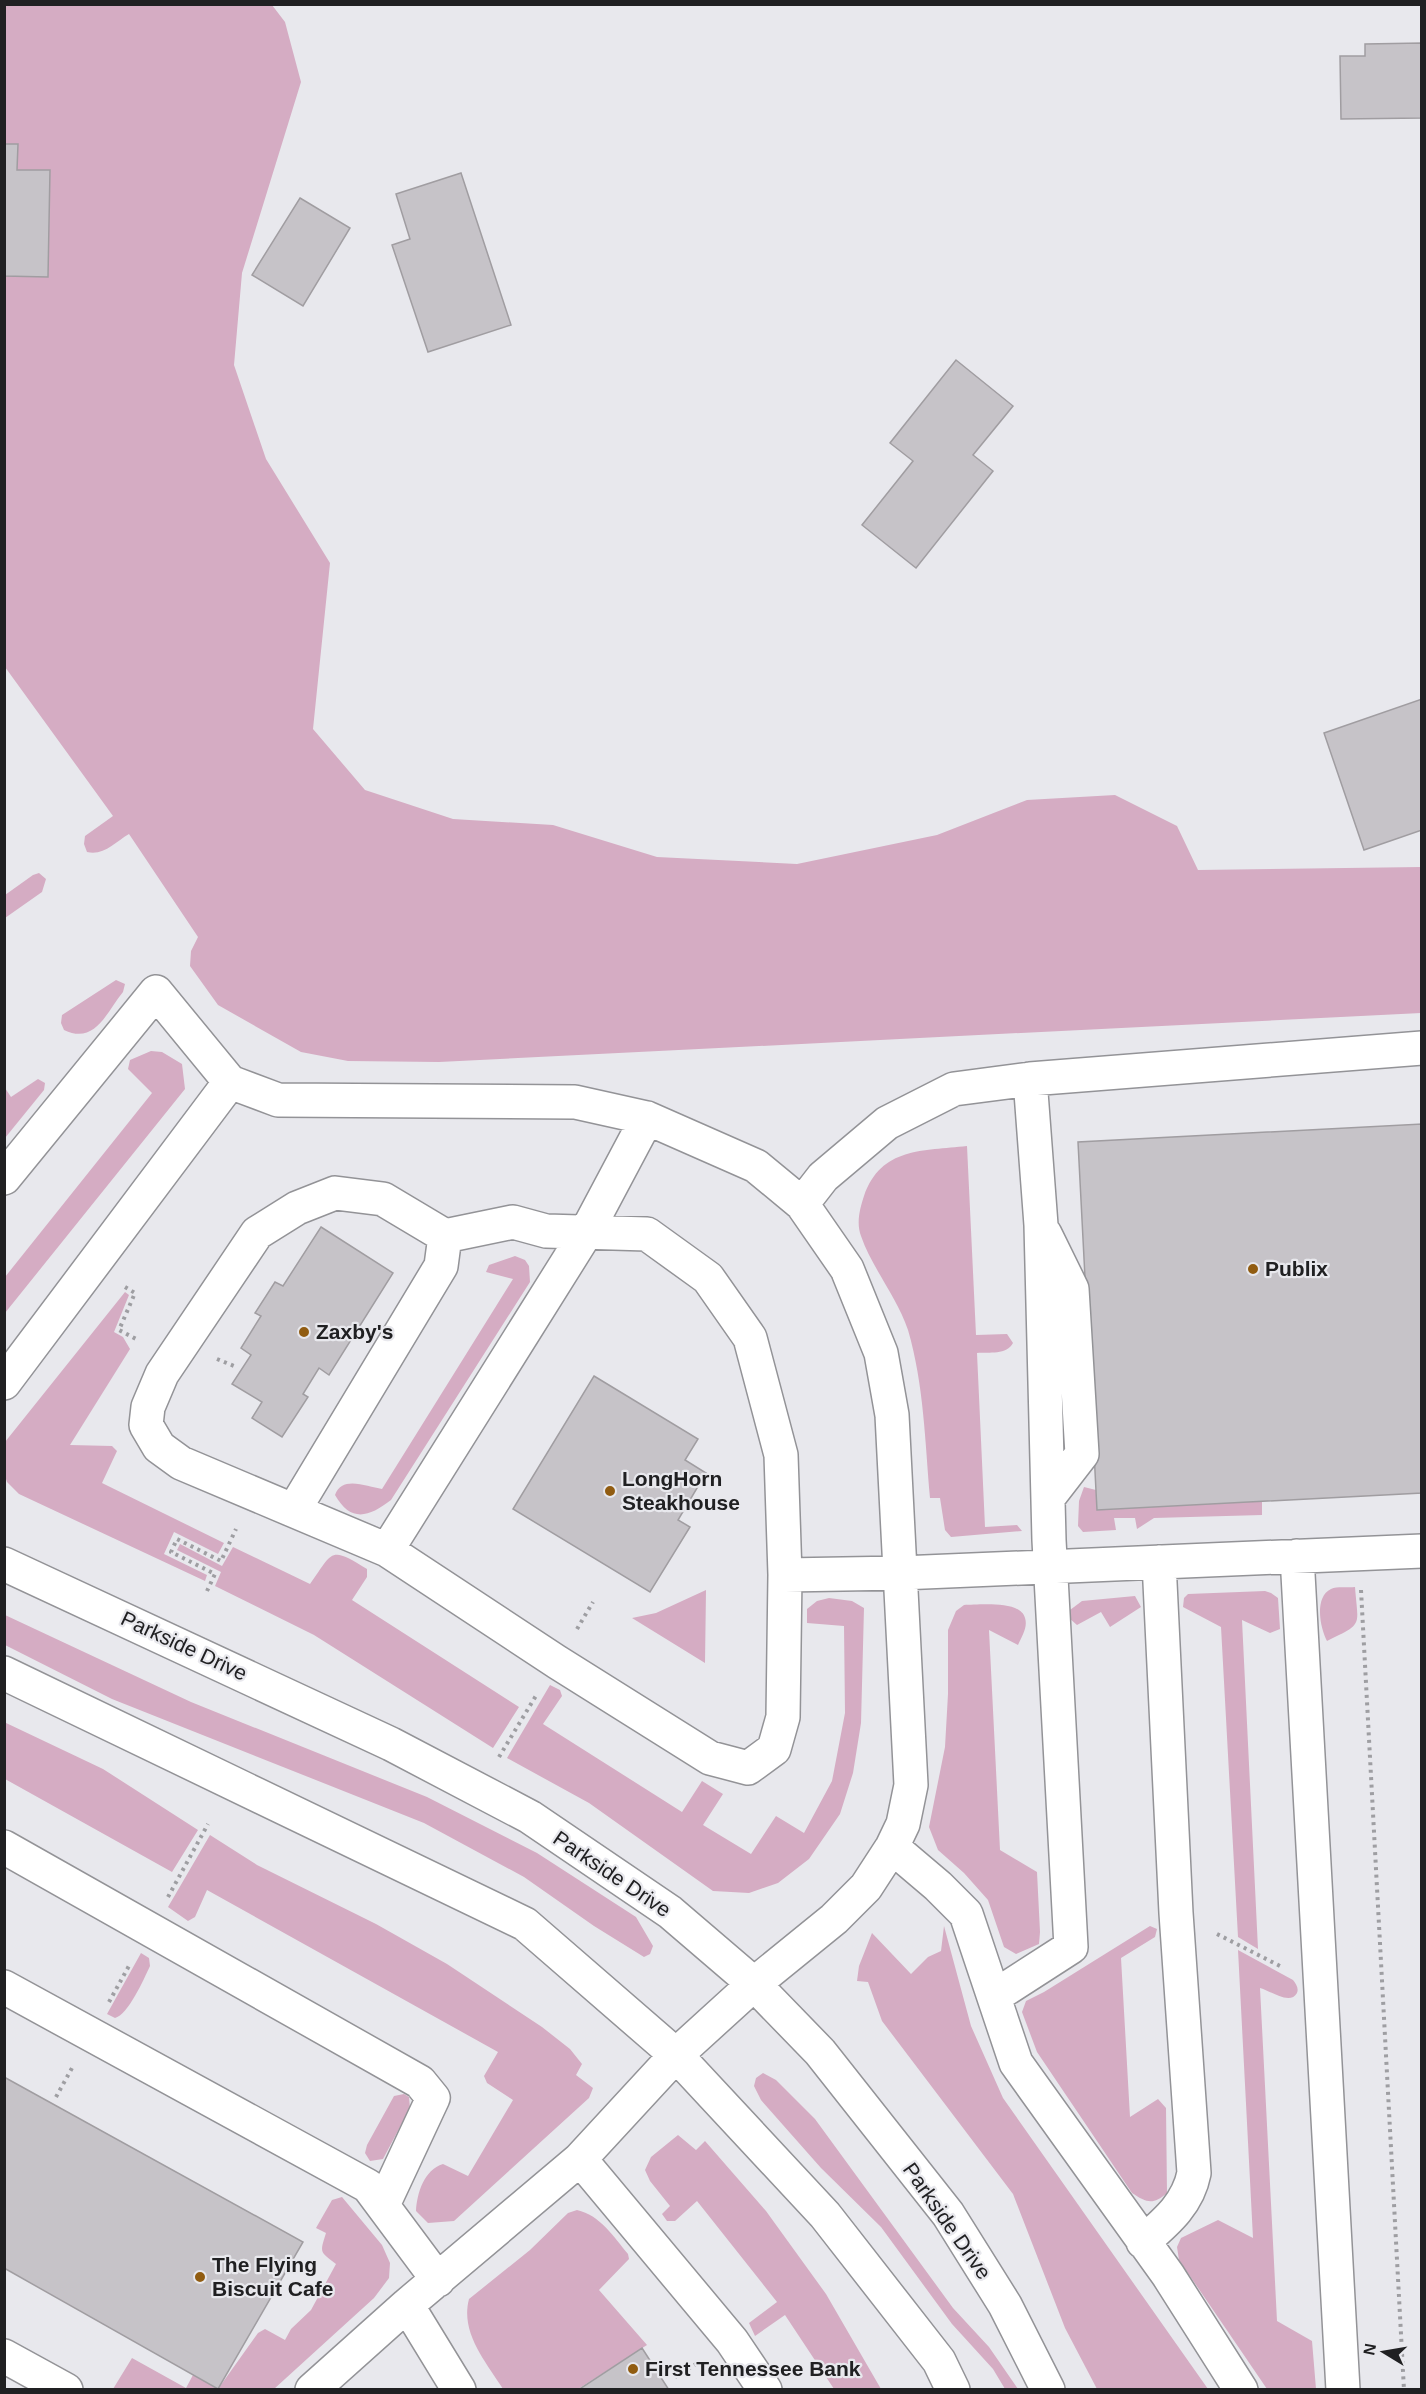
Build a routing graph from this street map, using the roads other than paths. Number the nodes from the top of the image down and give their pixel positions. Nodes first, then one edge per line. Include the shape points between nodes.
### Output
1 (1422, 1048) edge
2 (1030, 1079) junction
3 (230, 1082) junction
4 (647, 1118) junction
5 (4, 1178) edge
6 (802, 1204) junction
7 (587, 1232) junction
8 (445, 1236) junction
9 (4, 1383) edge
10 (294, 1510) junction
11 (387, 1550) junction
12 (1422, 1551) edge
13 (1297, 1556) junction
14 (1159, 1562) junction
15 (4, 1563) edge
16 (1050, 1567) junction
17 (901, 1573) junction
18 (785, 1575) junction
19 (4, 1673) edge
20 (4, 1847) edge
21 (892, 1847) junction
22 (754, 1984) junction
23 (4, 1987) edge
24 (995, 1996) junction
25 (676, 2055) junction
26 (580, 2160) junction
27 (383, 2205) junction
28 (1143, 2242) junction
29 (438, 2280) junction
30 (406, 2305) junction
31 (4, 2356) edge
32 (66, 2390) edge
33 (312, 2390) edge
34 (459, 2390) edge
35 (765, 2390) edge
36 (953, 2390) edge
37 (1048, 2390) edge
38 (1241, 2390) edge
39 (1343, 2390) edge

1 - 2 street
2 - 6 street via 954,1089 887,1123 823,1176
2 - 16 street via 1041,1225
3 - 4 street via 278,1100 575,1102
3 - 5 street via 156,992
3 - 9 street
4 - 6 street via 756,1166
4 - 7 street
6 - 17 street via 847,1269 881,1353 892,1415
7 - 8 street via 546,1231 513,1222
7 - 11 street
7 - 18 street via 647,1234 708,1278 750,1338 781,1455
8 - 10 street via 441,1266
8 - 10 street via 383,1199 335,1193 297,1208 257,1233 162,1374 148,1407 146,1425 159,1447 181,1463
10 - 11 street
11 - 18 street via 710,1758 748,1768 774,1749 783,1717
12 - 13 street
13 - 14 street
13 - 39 street
14 - 16 street
14 - 28 street via 1176,1913 1194,2174 1185,2200
15 - 22 street, Parkside Drive via 391,1744 530,1817 670,1912
16 - 17 street
16 - 24 street via 1071,1947
17 - 18 street
17 - 21 street via 911,1785 903,1824
19 - 25 street via 525,1924
20 - 27 street via 420,2082 433,2098
21 - 22 street via 866,1887 850,1903
21 - 24 street via 966,1914
22 - 25 street
22 - 37 street, Parkside Drive via 820,2052 948,2214 1005,2305
23 - 27 street via 368,2186
24 - 28 street via 1016,2063
25 - 26 street
25 - 36 street via 825,2215 939,2361
26 - 29 street
26 - 35 street via 732,2341
27 - 29 street
28 - 38 street
29 - 30 street
30 - 33 street
30 - 34 street
31 - 32 street

